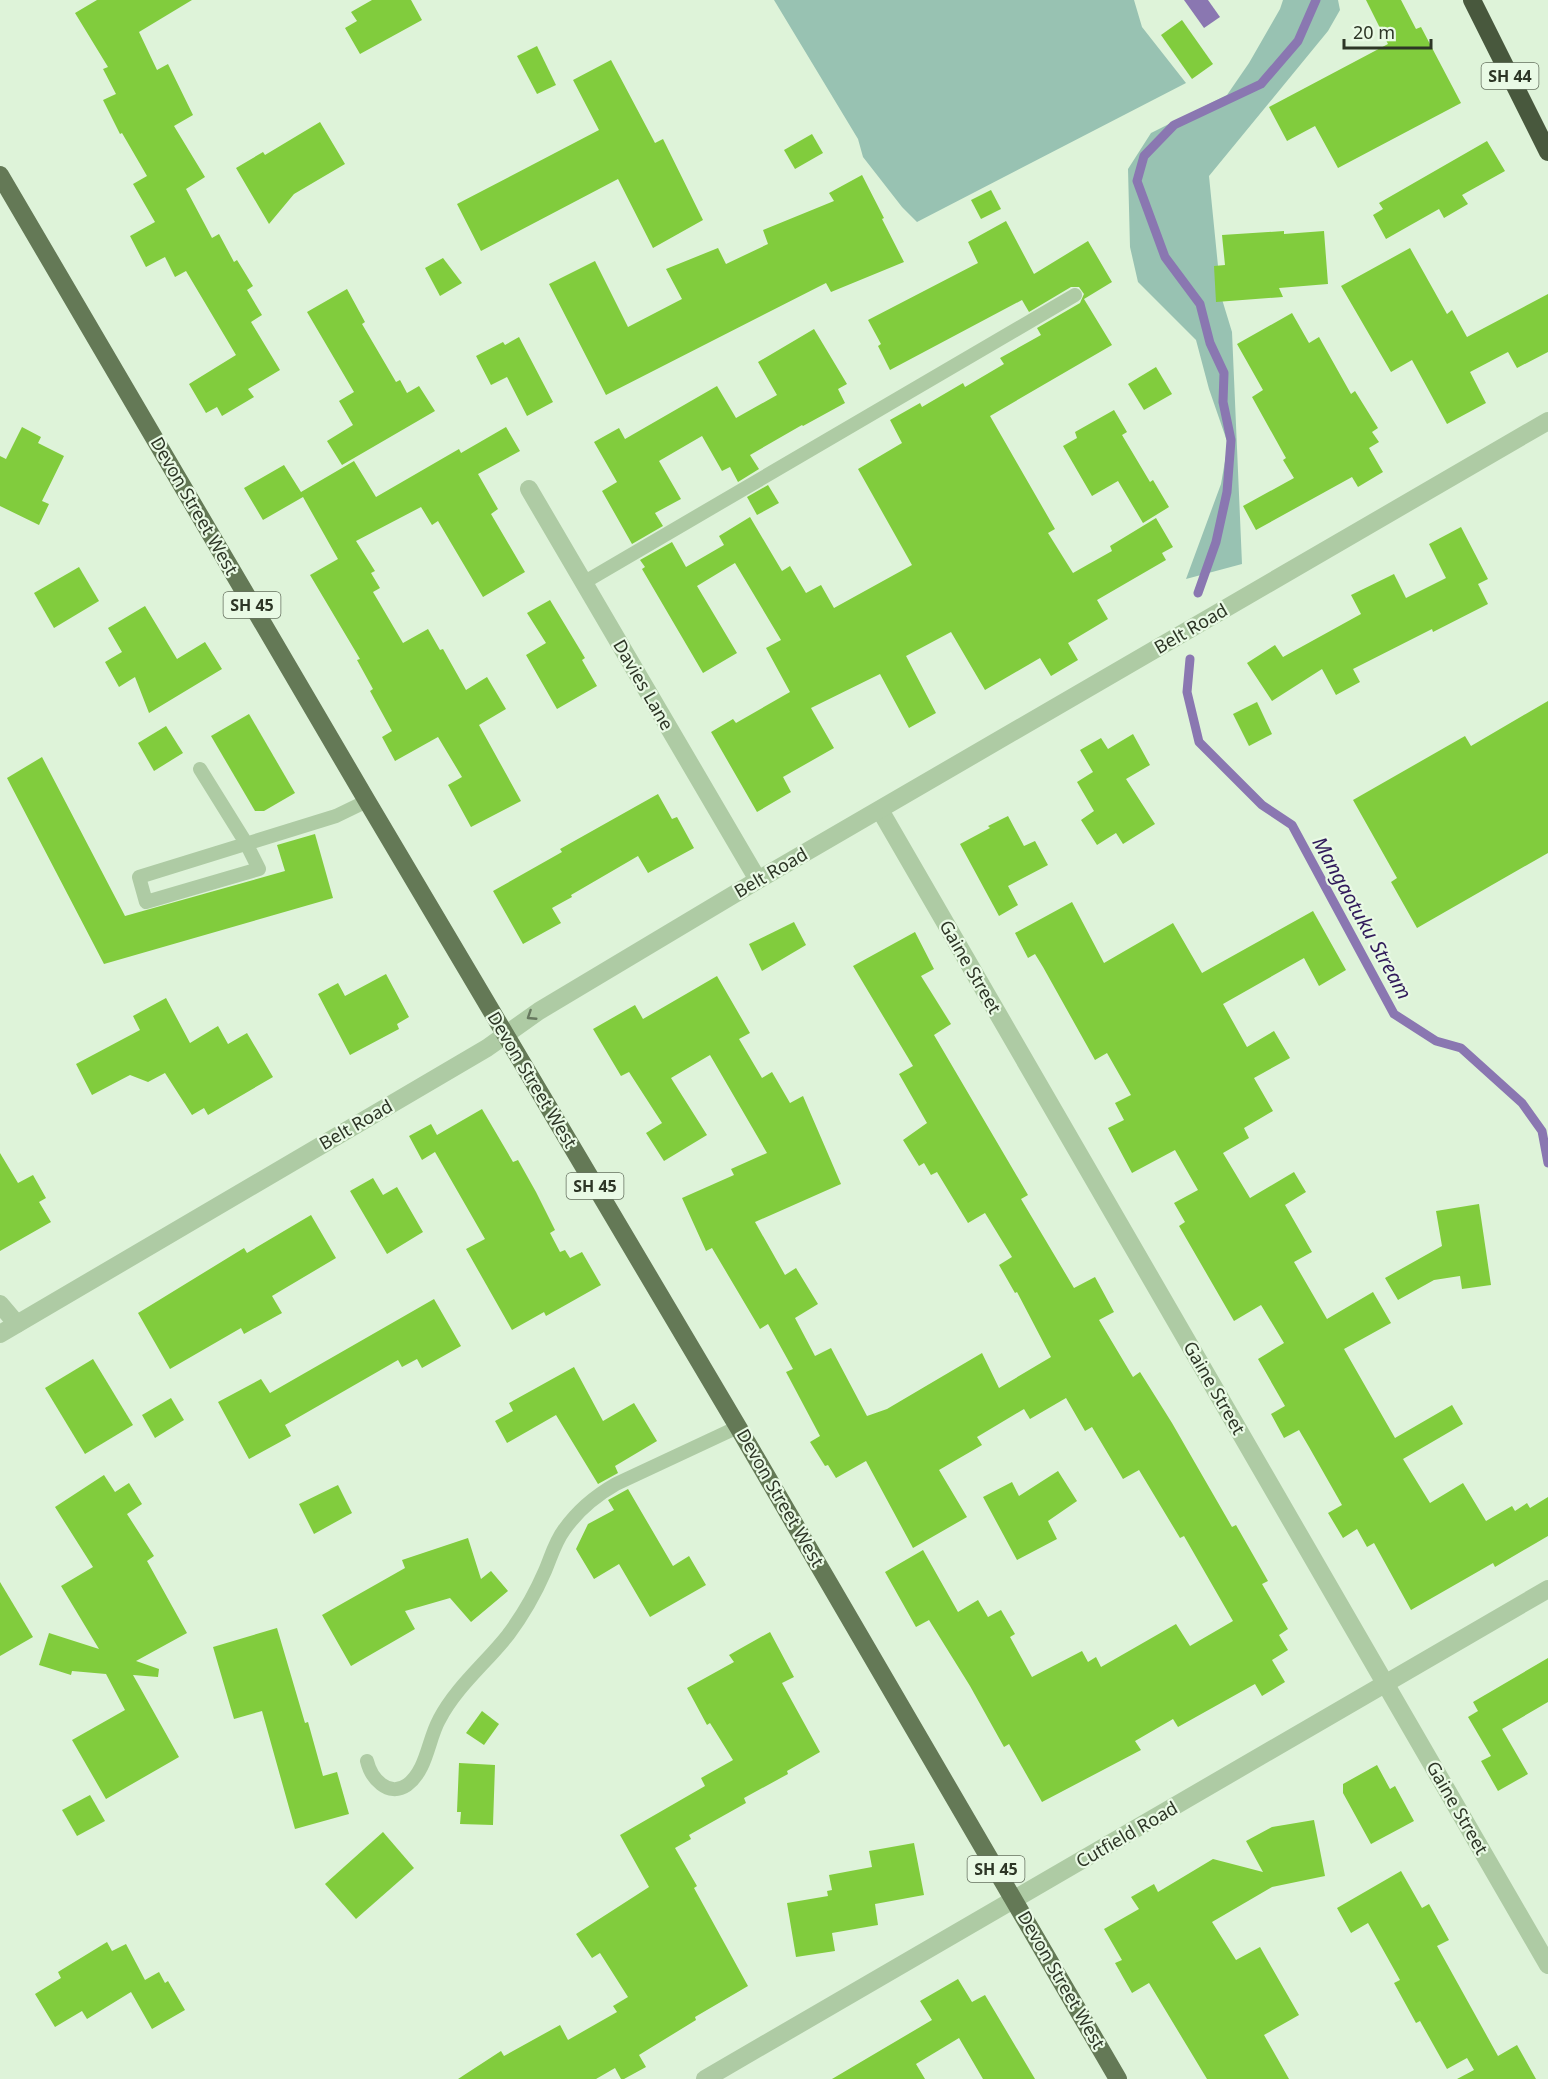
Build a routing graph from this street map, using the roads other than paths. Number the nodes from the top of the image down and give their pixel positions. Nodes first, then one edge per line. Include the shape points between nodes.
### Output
1 (1472, 0) edge
2 (1548, 152) edge
3 (0, 175) edge
4 (1075, 295) dead end
5 (1548, 421) edge
6 (529, 489) dead end
7 (583, 583) junction
8 (200, 769) dead end
9 (367, 801) junction
10 (880, 810) junction
11 (246, 843) junction
12 (758, 880) junction
13 (505, 1035) junction
14 (0, 1304) edge
15 (17, 1324) junction
16 (0, 1334) edge
17 (738, 1426) junction
18 (1548, 1589) edge
19 (1385, 1684) junction
20 (367, 1761) dead end
21 (1014, 1900) junction
22 (1548, 1965) edge
23 (705, 2079) edge
24 (1118, 2079) edge

1 - 2 highway, SH 44
3 - 9 main road, Devon Street West / SH 45
4 - 7 lane
5 - 10 street, Belt Road
6 - 7 street, Davies Lane
7 - 12 street, Davies Lane
8 - 11 lane
9 - 11 lane via 336,816
9 - 13 main road, Devon Street West / SH 45
10 - 12 street, Belt Road
10 - 19 street, Gaine Street
11 - 11 lane via 138,877 146,902 259,869
12 -> 13 street, Belt Road
13 - 15 street, Belt Road
13 - 17 main road, Devon Street West / SH 45
14 - 15 street
15 - 16 street, Belt Road
17 - 20 lane via 600,1493 574,1517 563,1531 522,1615 450,1701 438,1720 420,1768 407,1784 393,1789 382,1785 373,1778
17 - 21 main road, Devon Street West / SH 45
18 - 19 street, Cutfield Road
19 - 21 street, Cutfield Road
19 - 22 street, Gaine Street
21 - 23 street, Cutfield Road
21 - 24 main road, Devon Street West / SH 45

